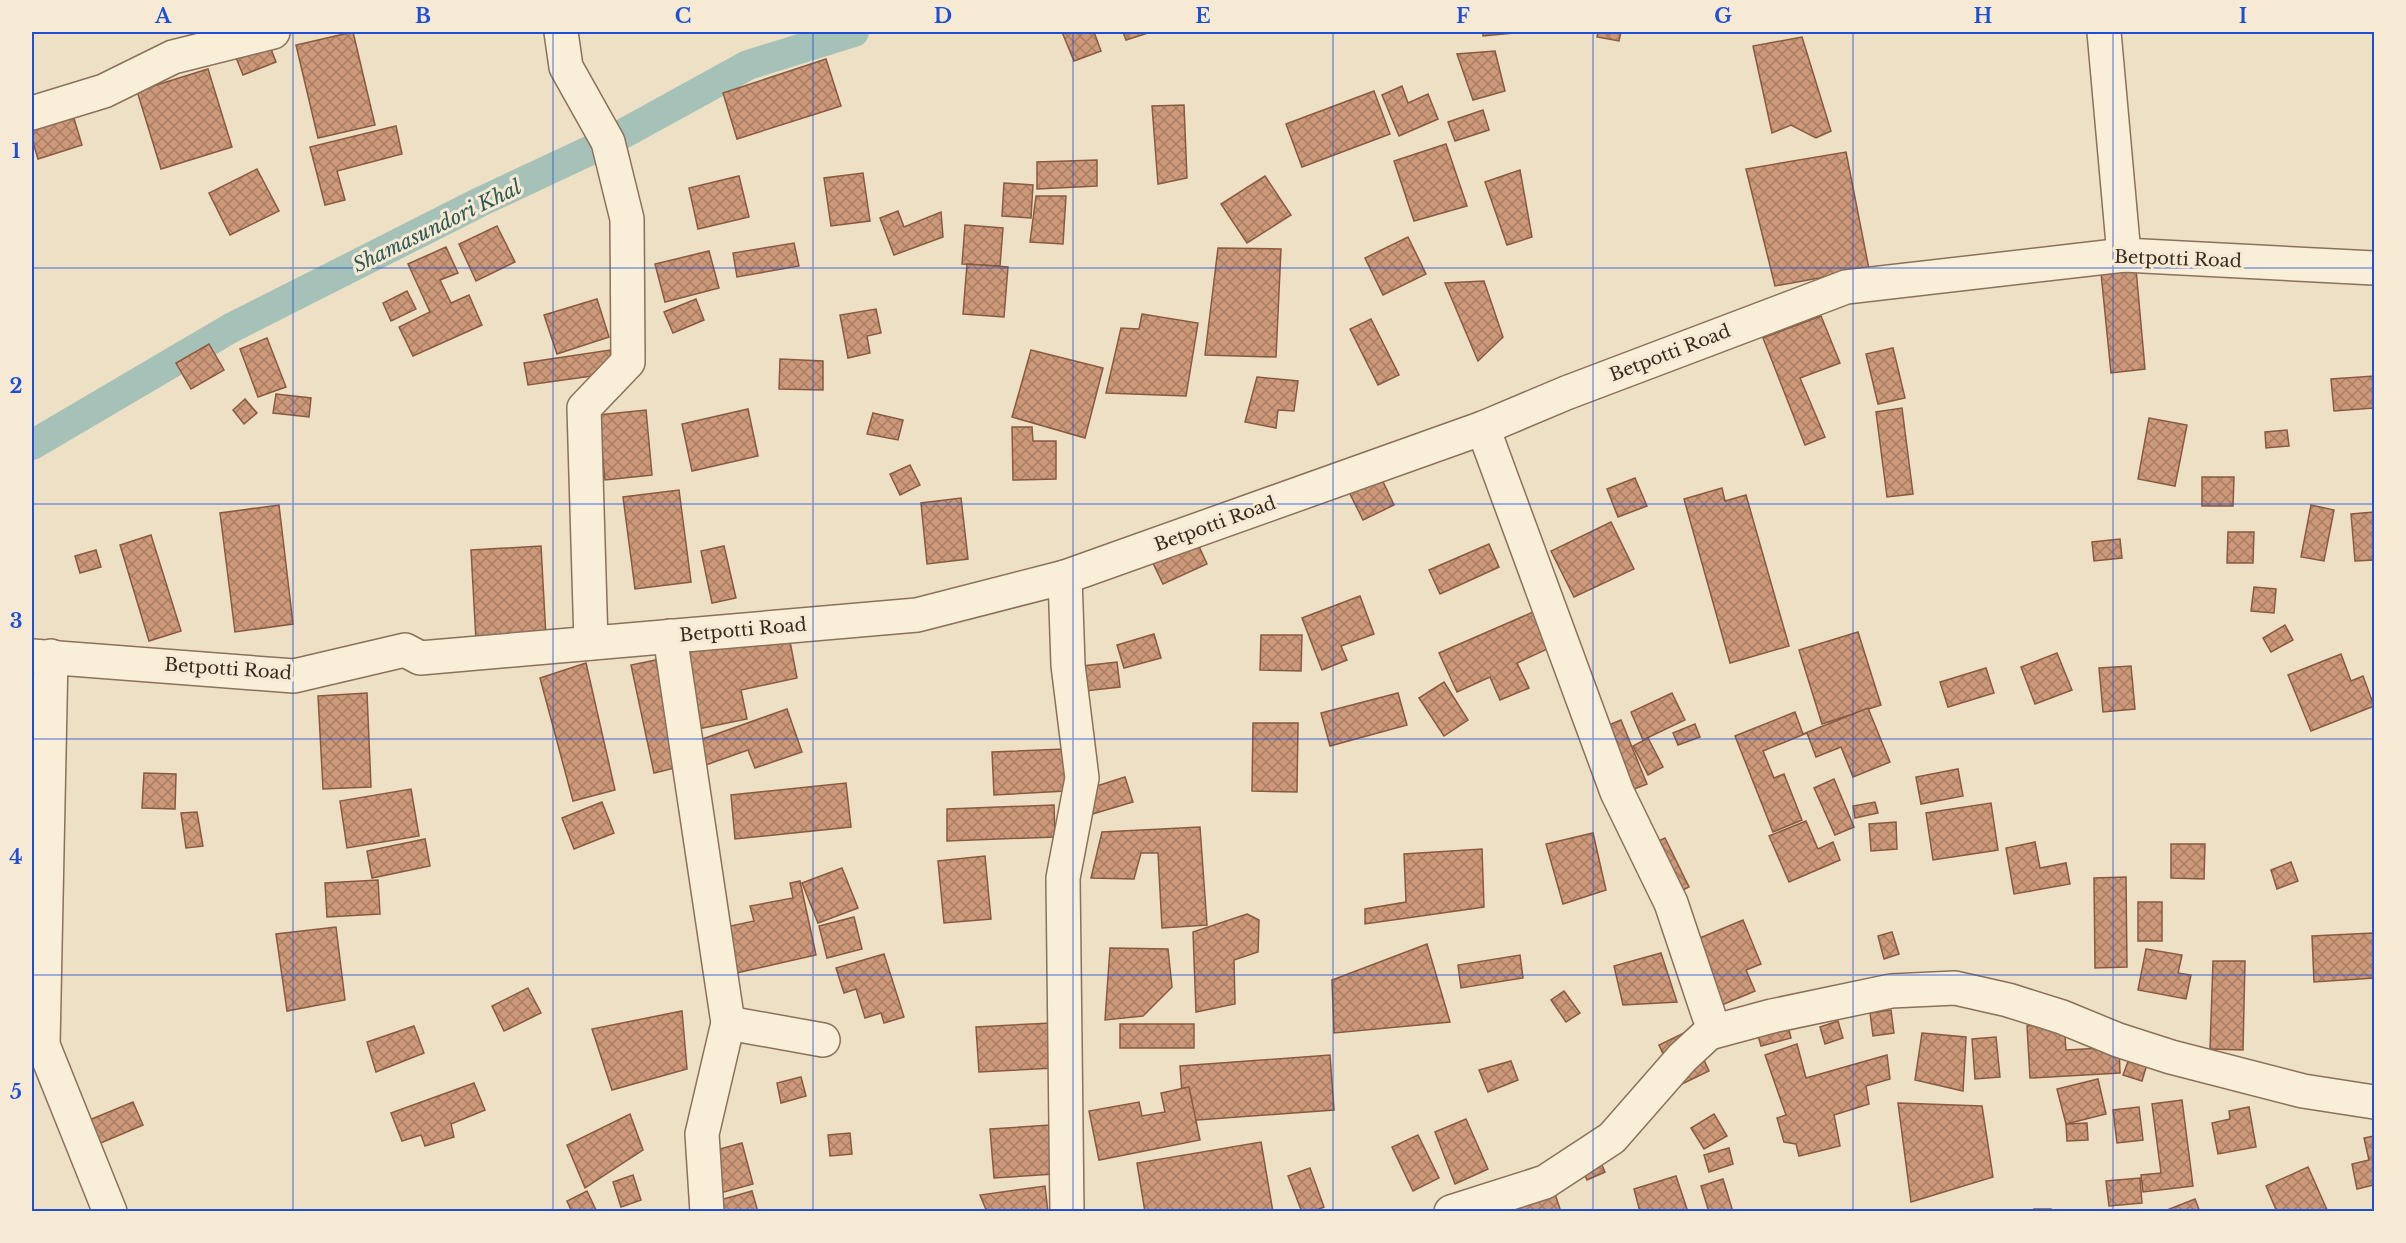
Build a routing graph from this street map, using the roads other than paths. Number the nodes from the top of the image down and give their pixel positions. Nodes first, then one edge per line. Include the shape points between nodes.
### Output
1 (273, 32) edge
2 (561, 32) edge
3 (2104, 32) edge
4 (32, 113) edge
5 (2124, 255) junction
6 (2374, 268) edge
7 (1483, 428) junction
8 (1065, 577) junction
9 (670, 636) junction
10 (591, 643) junction
11 (41, 656) edge
12 (1709, 1016) dead end
13 (728, 1023) junction
14 (823, 1040) dead end
15 (2374, 1102) edge
16 (110, 1212) edge
17 (707, 1212) edge
18 (1067, 1212) edge
19 (1451, 1212) edge

1 - 4 street via 172,57 104,92
2 - 10 street via 566,67 608,142 627,219 628,362 584,408
3 - 5 street
5 - 6 street, Betpotti Road
5 - 7 street, Betpotti Road via 1846,287
7 - 8 street, Betpotti Road
7 - 12 street via 1617,792 1671,903
8 - 9 street, Betpotti Road via 917,615
8 - 18 street via 1068,665 1082,778 1063,878
9 - 10 street, Betpotti Road
9 - 13 street
10 - 11 street, Betpotti Road via 420,658 405,650 294,676
11 - 16 street via 43,1045
13 - 14 street
13 - 17 street via 702,1134
15 - 19 street via 2303,1091 2182,1060 2062,1017 1955,988 1891,991 1709,1034 1682,1058 1612,1138 1545,1182

